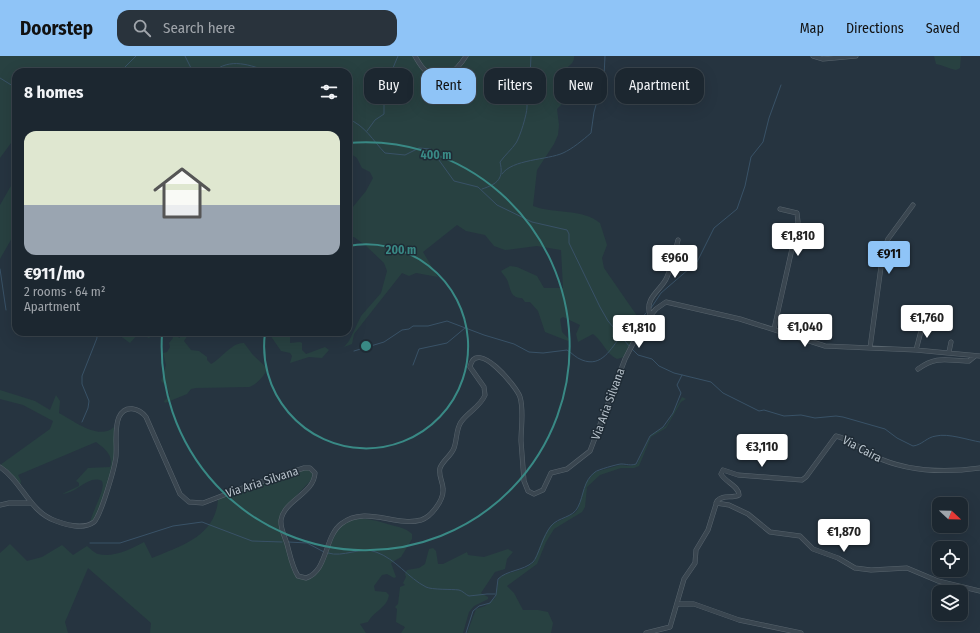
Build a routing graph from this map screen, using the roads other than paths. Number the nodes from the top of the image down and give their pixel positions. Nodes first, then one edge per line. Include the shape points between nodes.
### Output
1 (415, 56) edge
2 (466, 56) edge
3 (813, 56) edge
4 (856, 56) edge
5 (912, 205) dead end
6 (780, 209) dead end
7 (678, 240) dead end
8 (650, 314) junction
9 (926, 323) dead end
10 (774, 329) junction
11 (950, 342) dead end
12 (870, 348) junction
13 (916, 350) junction
14 (949, 352) junction
15 (975, 356) junction
16 (980, 356) edge
17 (918, 369) dead end
18 (0, 467) edge
19 (980, 468) edge
20 (31, 503) junction
21 (716, 503) junction
22 (0, 505) edge
23 (980, 591) edge
24 (677, 604) junction
25 (646, 633) edge
26 (801, 633) edge

1 - 2 street via 427,73 442,77 455,71
3 - 4 street via 824,59
5 - 12 street via 888,239 883,252
6 - 10 street via 797,213 798,222
7 - 8 street, Via Aria Silvana via 667,278 653,294 649,304
8 - 10 street, Via Aria Silvana via 663,303 672,302
8 - 20 street, Via Aria Silvana via 625,359 590,451 567,469 551,473 543,490 532,494 524,481 520,396 490,361 483,357 475,358 470,367 484,387 485,395 460,424 454,449 441,466 443,492 438,505 428,516 419,520 405,521 369,516 345,521 334,532 316,571 310,577 298,576 294,569 281,521 285,510 314,479 313,470 304,468 245,486 206,502 191,503 180,494 146,417 134,409 124,411 118,419 114,466 94,521 79,526 62,523 47,517
9 - 13 street
10 - 12 street, Via Aria Silvana via 825,346
11 - 14 street
12 - 13 street, Via Aria Silvana
13 - 14 street, Via Aria Silvana
14 - 15 street, Via Aria Silvana
15 - 16 street, Via Aria Silvana
15 - 17 street, Via Aria Silvana via 969,361 938,359
18 - 20 street, Via Aria Silvana
19 - 21 street, Via Caira via 905,468 874,456 836,436 802,480 738,475 723,470 723,478 740,493 737,497 720,497
20 - 22 street
21 - 23 street via 729,505 748,514 770,532 800,536 813,549 838,558 855,568 907,568 938,581
21 - 24 street via 708,530 696,550 695,563 684,578
24 - 25 street via 669,628
24 - 26 street via 694,604 739,620

